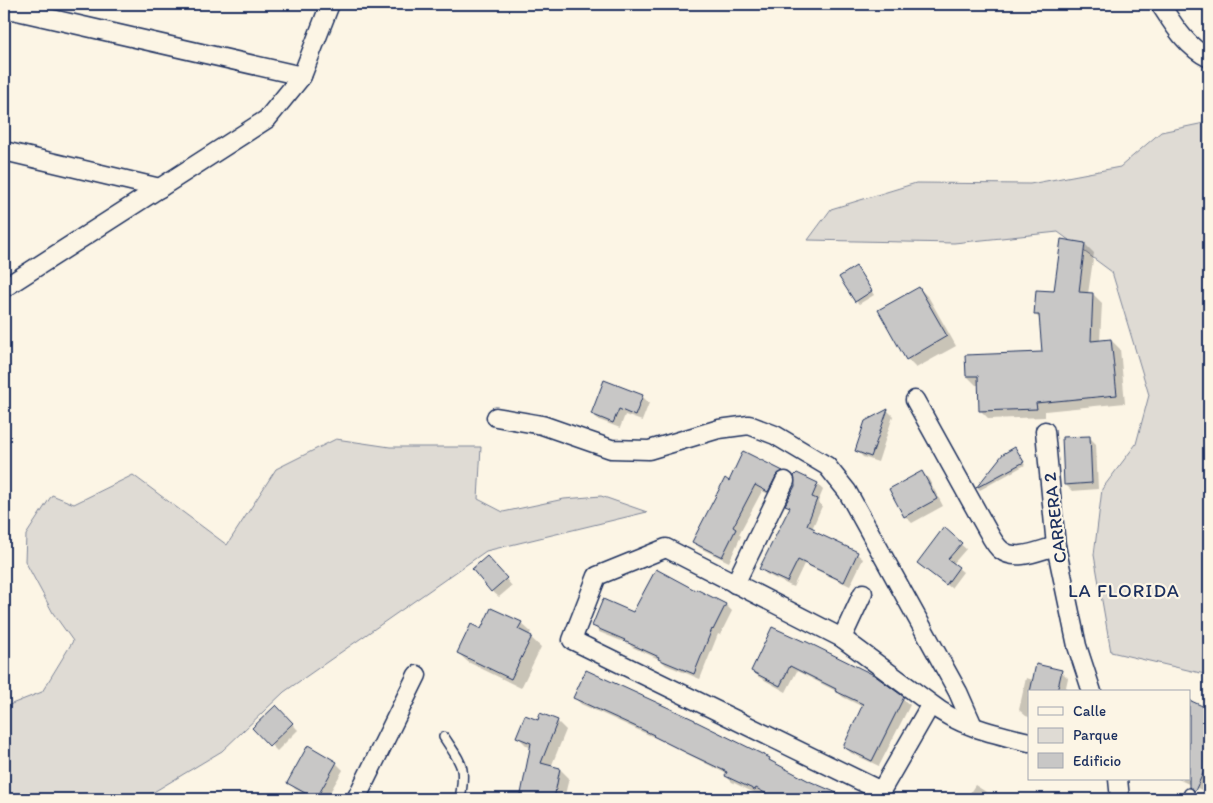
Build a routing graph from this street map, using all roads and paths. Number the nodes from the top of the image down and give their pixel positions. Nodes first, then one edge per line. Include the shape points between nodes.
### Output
1 (330, 4) edge
2 (1160, 4) edge
3 (4, 8) edge
4 (1209, 58) edge
5 (302, 76) junction
6 (4, 151) edge
7 (160, 188) junction
8 (4, 288) edge
9 (915, 400) dead end
10 (496, 417) dead end
11 (1045, 431) dead end
12 (785, 481) dead end
13 (1056, 546) junction
14 (735, 584) junction
15 (863, 593) dead end
16 (842, 638) junction
17 (417, 675) dead end
18 (1091, 690) edge
19 (931, 704) junction
20 (973, 726) junction
21 (444, 737) dead end
22 (1028, 742) edge
23 (1118, 780) edge
24 (356, 799) edge
25 (460, 799) edge
26 (1120, 799) edge

1 - 5 street
2 - 4 street via 1178,31
3 - 5 street
5 - 7 street via 267,119
6 - 7 street
7 - 8 street
9 - 13 street via 1000,549 1020,556
10 - 20 street via 542,425 611,449 640,450 719,429 750,425 775,435 827,466 847,491 958,692
11 - 13 street, CARRERA 2
12 - 14 street
13 - 18 street, CARRERA 2 via 1077,646
14 - 16 street
14 - 19 street via 666,548 597,576 572,640 881,791
15 - 16 street
16 - 19 street
17 - 24 street
19 - 20 street via 944,715
20 - 22 street
21 - 25 lane via 462,765
23 - 26 street

